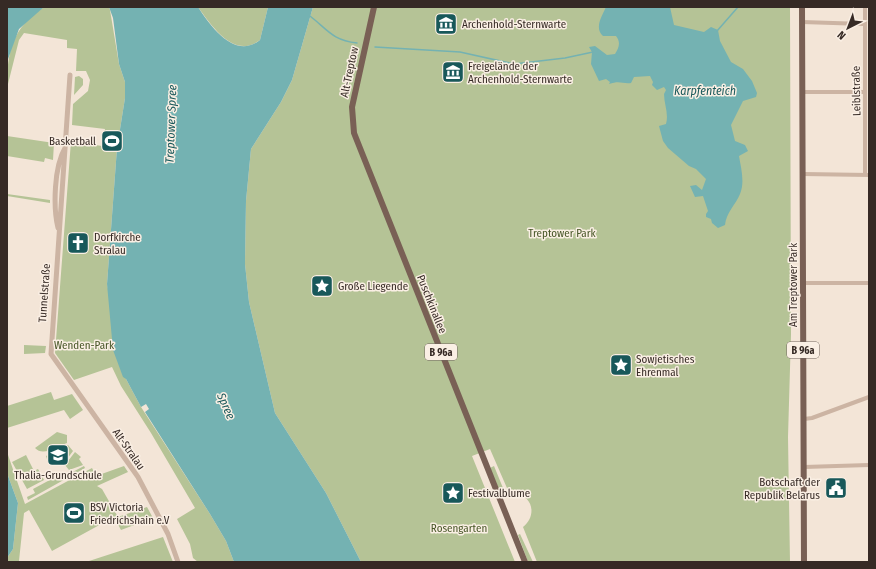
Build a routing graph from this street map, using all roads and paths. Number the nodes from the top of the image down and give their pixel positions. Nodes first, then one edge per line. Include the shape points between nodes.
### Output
1 (374, 7) edge
2 (802, 7) edge
3 (865, 7) edge
4 (802, 22) junction
5 (864, 24) junction
6 (70, 75) dead end
7 (802, 92) junction
8 (866, 92) junction
9 (357, 142) joint
10 (803, 174) junction
11 (867, 175) edge
12 (803, 283) junction
13 (869, 283) edge
14 (51, 354) joint
15 (869, 397) edge
16 (804, 419) junction
17 (869, 465) edge
18 (804, 467) junction
19 (178, 562) edge
20 (525, 562) edge
21 (804, 562) edge

1 - 9 main road, Alt-Treptow / B 96a via 352,107 352,126
2 - 4 main road, Am Treptower Park / B 96a
3 - 5 street, Leiblstraße
4 - 5 street
4 - 7 main road, Am Treptower Park / B 96a
5 - 8 street, Leiblstraße
6 - 14 street, Tunnelstraße via 64,148 59,158 54,213 59,233
7 - 8 street
7 - 10 main road, Am Treptower Park / B 96a
8 - 11 street, Leiblstraße
9 - 20 main road, Puschkinallee / B 96a
10 - 11 street
10 - 12 main road, Am Treptower Park / B 96a
12 - 13 street
12 - 16 main road, Am Treptower Park / B 96a
14 - 19 street, Alt-Stralau via 138,477 168,534
15 - 16 street
16 - 18 main road, Am Treptower Park / B 96a
17 - 18 street
18 - 21 main road, Am Treptower Park / B 96a

